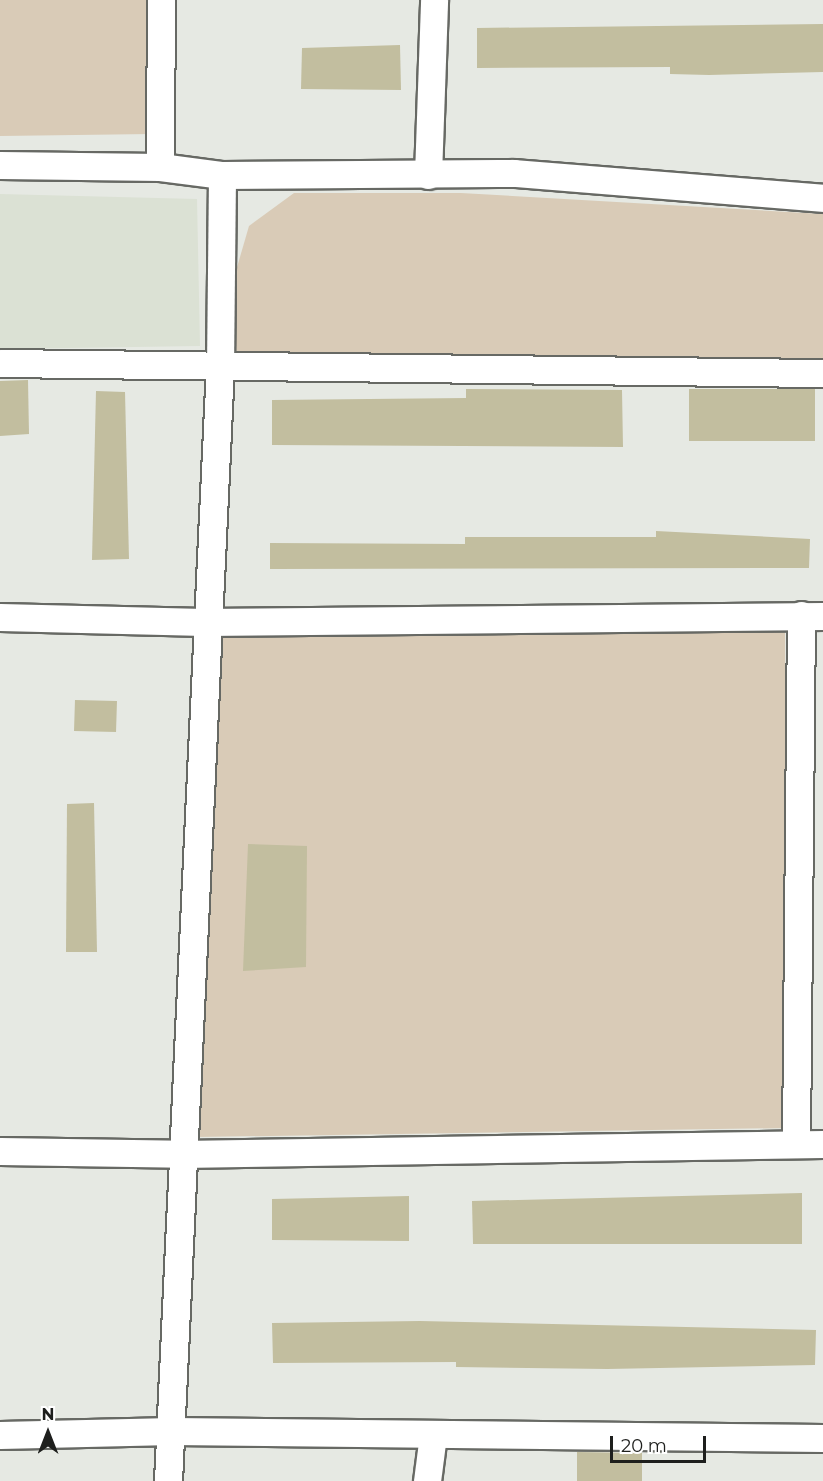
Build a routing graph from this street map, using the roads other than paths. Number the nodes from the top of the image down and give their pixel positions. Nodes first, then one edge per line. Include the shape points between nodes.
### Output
1 (161, 0) edge
2 (434, 0) edge
3 (0, 165) edge
4 (160, 167) junction
5 (222, 175) junction
6 (428, 175) junction
7 (823, 198) edge
8 (0, 363) edge
9 (220, 367) junction
10 (823, 373) edge
11 (812, 616) edge
12 (0, 617) edge
13 (204, 622) junction
14 (796, 1143) junction
15 (823, 1144) edge
16 (0, 1151) edge
17 (181, 1154) junction
18 (172, 1431) junction
19 (0, 1435) edge
20 (433, 1435) junction
21 (823, 1438) edge
22 (168, 1481) edge
23 (427, 1481) edge

1 - 4 street
2 - 6 street
3 - 4 street
4 - 5 street
5 - 6 street
5 - 9 street
6 - 7 street via 514,173
8 - 9 street
9 - 10 street
9 - 13 street
11 - 13 street
11 - 14 street
12 - 13 street
13 - 17 street
14 - 15 street
14 - 17 street
16 - 17 street
17 - 18 street
18 - 19 street
18 - 20 street
18 - 22 street
20 - 21 street
20 - 23 street

